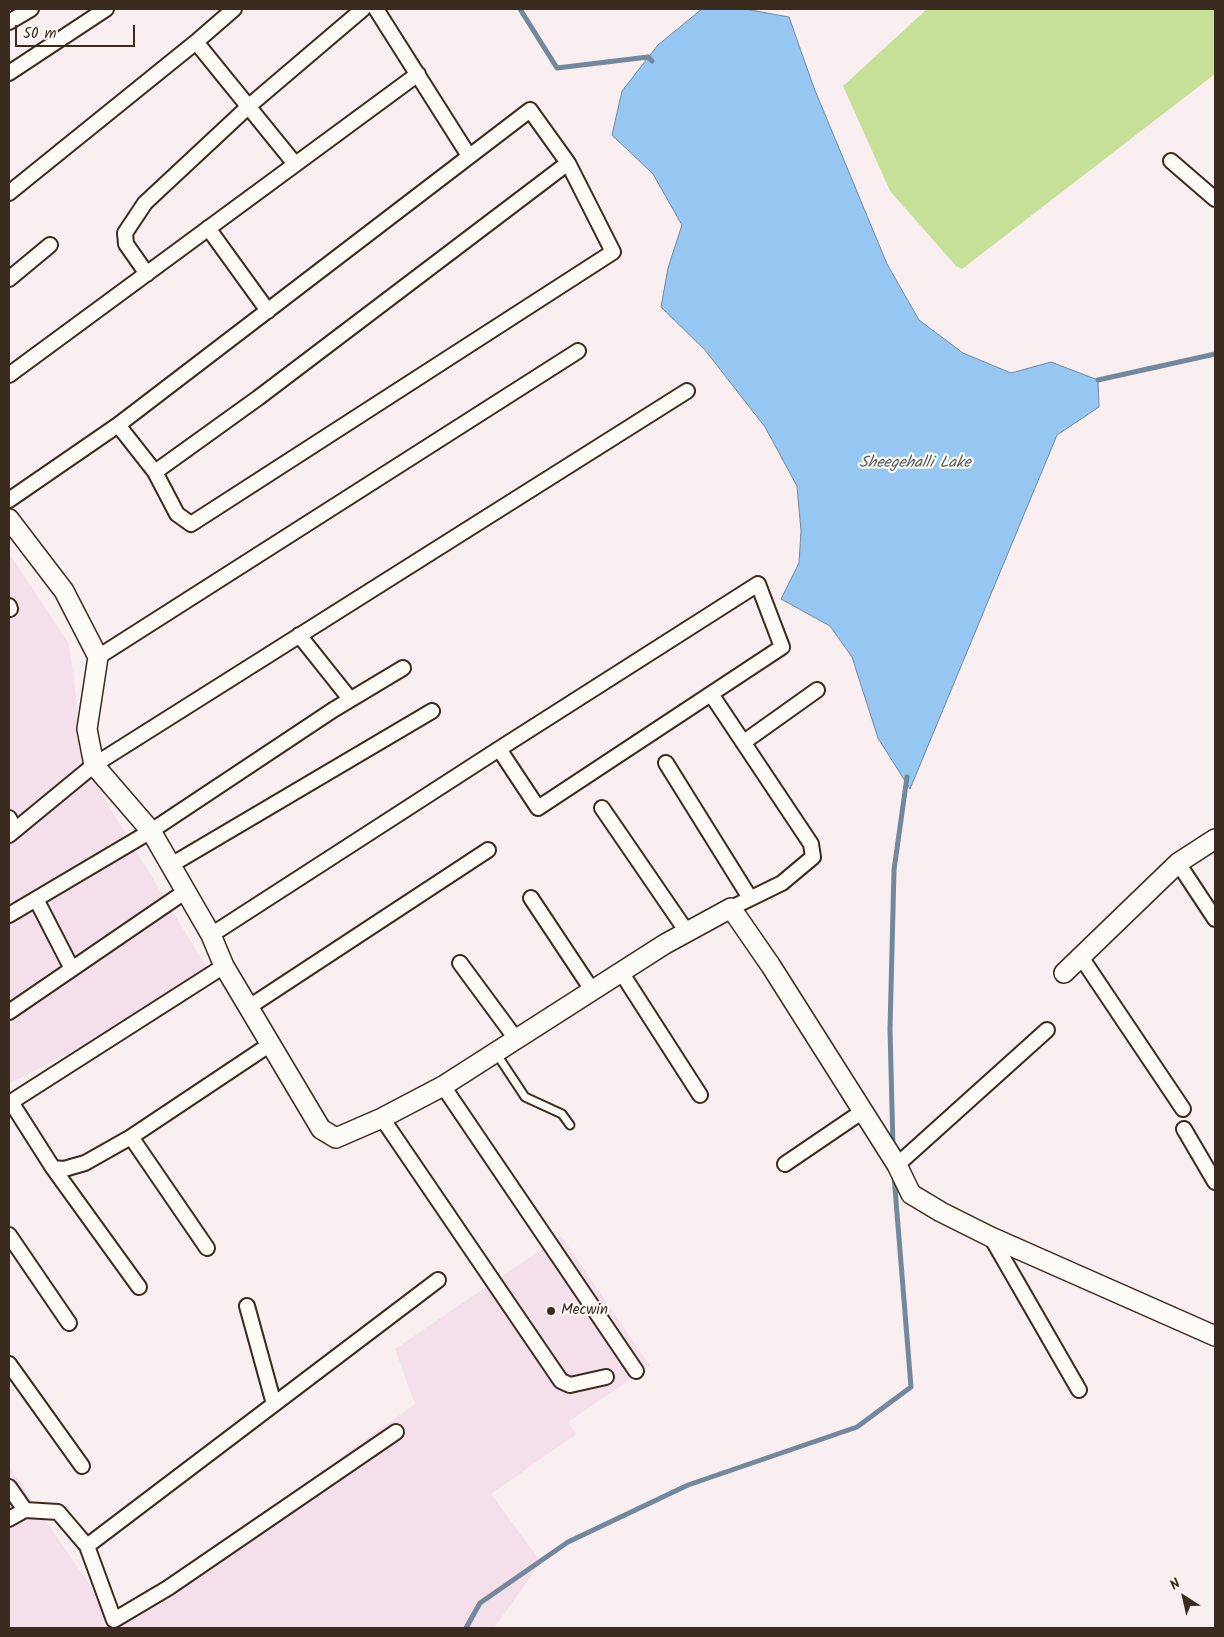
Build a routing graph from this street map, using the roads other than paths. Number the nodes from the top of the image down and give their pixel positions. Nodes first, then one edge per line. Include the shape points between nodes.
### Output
1 (31, 9) edge
2 (106, 9) edge
3 (234, 9) edge
4 (363, 9) edge
5 (376, 9) edge
6 (9, 22) edge
7 (196, 42) junction
8 (9, 73) edge
9 (418, 74) junction
10 (249, 106) junction
11 (470, 156) junction
12 (1171, 161) dead end
13 (568, 163) junction
14 (295, 164) junction
15 (9, 193) edge
16 (1215, 199) edge
17 (208, 228) junction
18 (50, 245) dead end
19 (146, 274) junction
20 (9, 279) edge
21 (268, 311) junction
22 (578, 351) dead end
23 (9, 375) edge
24 (687, 390) dead end
25 (118, 425) junction
26 (155, 472) junction
27 (9, 500) edge
28 (9, 519) edge
29 (300, 635) junction
30 (98, 657) junction
31 (403, 668) dead end
32 (817, 690) dead end
33 (711, 694) junction
34 (350, 699) junction
35 (432, 711) dead end
36 (744, 742) junction
37 (499, 749) junction
38 (666, 763) dead end
39 (94, 765) junction
40 (602, 808) dead end
41 (11, 828) edge
42 (151, 831) junction
43 (1215, 839) edge
44 (488, 850) dead end
45 (1178, 863) junction
46 (171, 865) junction
47 (186, 891) junction
48 (531, 898) dead end
49 (750, 898) junction
50 (36, 899) junction
51 (730, 908) junction
52 (9, 915) edge
53 (1215, 918) edge
54 (687, 932) junction
55 (211, 935) junction
56 (1081, 957) junction
57 (460, 963) dead end
58 (224, 966) junction
59 (72, 969) junction
60 (621, 972) junction
61 (1064, 973) dead end
62 (592, 990) junction
63 (249, 1007) junction
64 (9, 1012) edge
65 (1047, 1030) dead end
66 (516, 1039) junction
67 (269, 1045) junction
68 (496, 1052) junction
69 (442, 1086) junction
70 (700, 1095) dead end
71 (10, 1102) edge
72 (1183, 1109) dead end
73 (863, 1111) junction
74 (382, 1118) junction
75 (570, 1125) dead end
76 (1184, 1129) dead end
77 (131, 1137) junction
78 (785, 1164) dead end
79 (897, 1164) junction
80 (53, 1168) junction
81 (1215, 1182) edge
82 (9, 1235) edge
83 (991, 1237) junction
84 (207, 1248) dead end
85 (438, 1280) dead end
86 (139, 1287) dead end
87 (247, 1306) dead end
88 (69, 1323) dead end
89 (1215, 1336) edge
90 (9, 1364) edge
91 (636, 1371) dead end
92 (606, 1377) dead end
93 (1079, 1390) dead end
94 (274, 1404) junction
95 (396, 1432) dead end
96 (82, 1466) dead end
97 (9, 1487) edge
98 (25, 1510) junction
99 (9, 1519) edge
100 (87, 1546) junction
101 (115, 1624) edge

1 - 6 street
2 - 8 street
3 - 7 street
4 - 10 street
5 - 9 street
7 - 10 street
7 - 15 street
9 - 11 street
9 - 14 street
10 - 14 street
10 - 19 street via 145,202 125,233 126,244
11 - 13 street via 530,110
11 - 21 street
12 - 16 street
13 - 26 street
13 - 26 street via 613,252 191,524 177,514
14 - 17 street
17 - 19 street
17 - 21 street
18 - 20 street
19 - 23 street
21 - 25 street
22 - 30 street
24 - 29 street
25 - 26 street
25 - 27 street
28 - 30 street via 64,590
29 - 34 street
29 - 39 street
30 - 39 street via 87,729
31 - 34 street
32 - 36 street
33 - 36 street
33 - 37 street via 538,808
33 - 37 street via 782,647 758,584
34 - 42 street
35 - 46 street
36 - 49 street via 811,844 813,857 782,883
37 - 55 street
38 - 49 street
39 - 41 street
39 - 42 street
40 - 54 street
42 - 46 street
42 - 50 street
43 - 45 street
44 - 63 street
45 - 53 street
45 - 56 street
46 - 47 street
47 - 55 street
47 - 59 street
48 - 62 street
49 - 51 street
50 - 52 street
50 - 59 street
51 - 54 street
51 - 73 street via 771,966
54 - 60 street
55 - 58 street
56 - 61 street
56 - 72 street
57 - 66 street
58 - 63 street
58 - 71 street
59 - 64 street
60 - 62 street
60 - 70 street
62 - 66 street
63 - 67 street
65 - 79 street
66 - 68 street
67 - 74 street via 321,1129 336,1138
67 - 77 street
68 - 69 street
68 - 75 lane via 525,1097 562,1114
69 - 74 street
69 - 91 street
71 - 80 street
73 - 78 street
73 - 79 street
74 - 92 street via 560,1381 570,1385
76 - 81 street
77 - 80 street via 85,1163 64,1169
77 - 84 street
79 - 83 street via 911,1194
80 - 86 street
82 - 88 street
83 - 89 street
83 - 93 street
85 - 94 street
87 - 94 street
90 - 96 street
94 - 100 street
95 - 101 street
97 - 98 street
98 - 99 street
98 - 100 street via 58,1512
100 - 101 street

